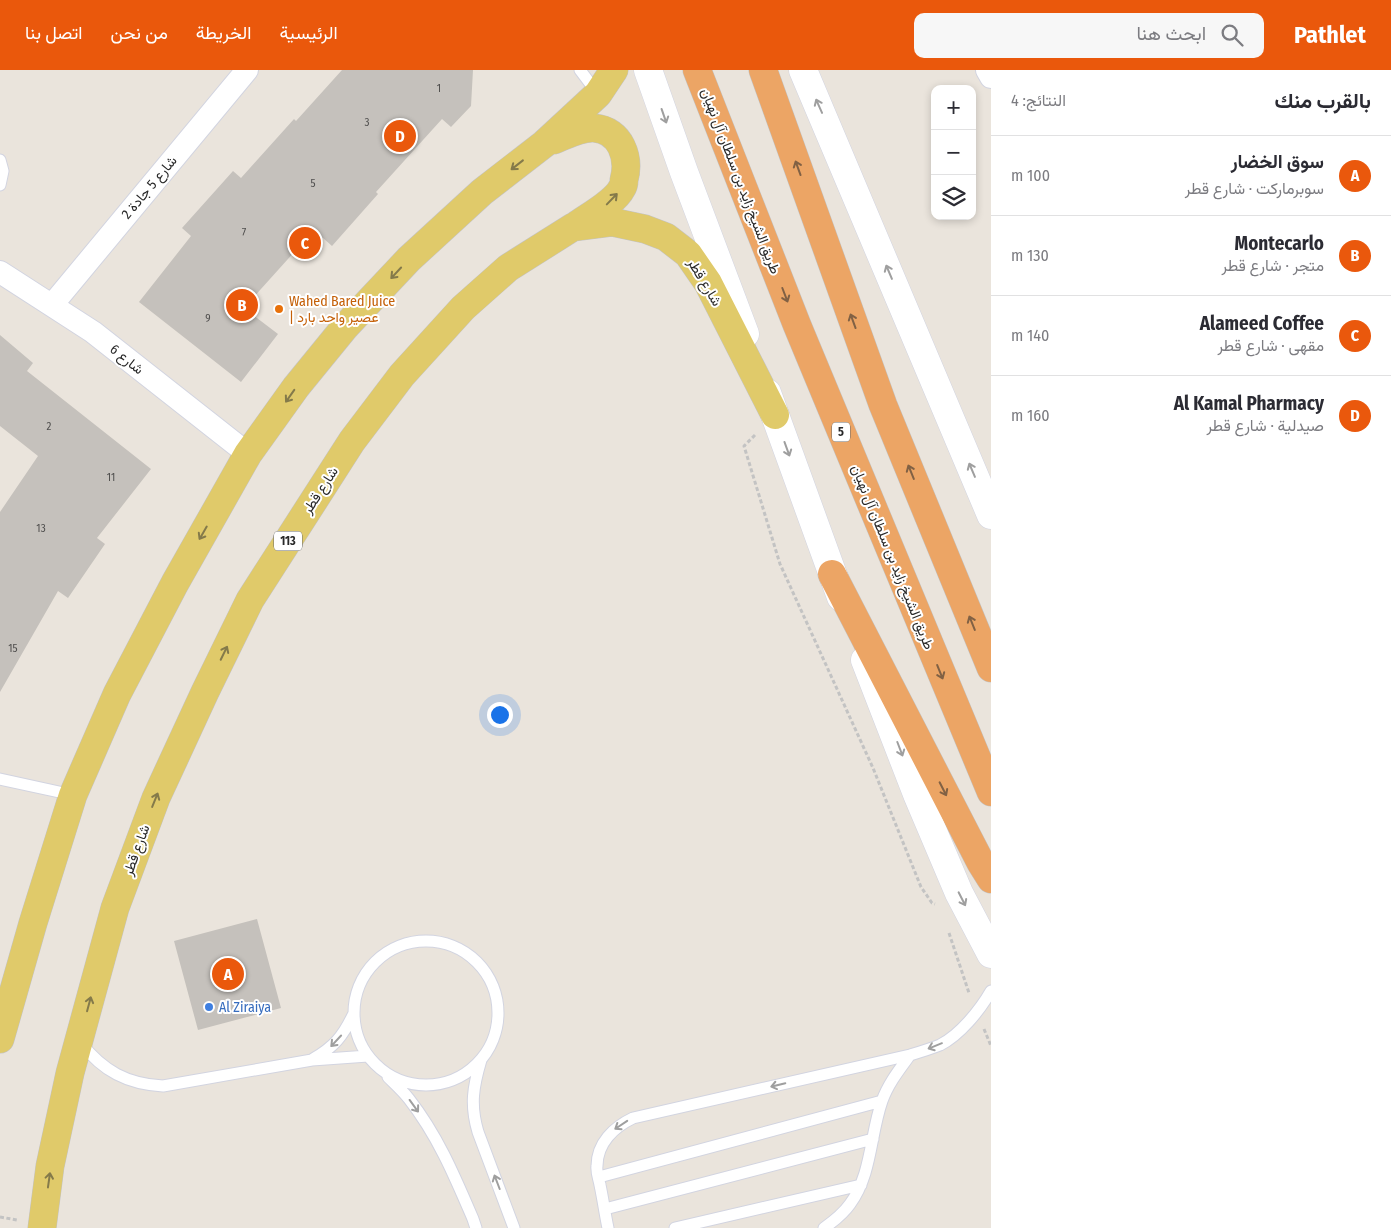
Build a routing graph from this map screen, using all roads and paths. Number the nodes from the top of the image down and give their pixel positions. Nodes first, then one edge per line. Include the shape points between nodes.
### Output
1 (247, 70) edge
2 (580, 70) edge
3 (614, 70) edge
4 (648, 70) edge
5 (698, 70) edge
6 (763, 70) edge
7 (803, 70) edge
8 (987, 70) edge
9 (991, 77) edge
10 (598, 94) junction
11 (544, 144) junction
12 (0, 160) edge
13 (0, 185) edge
14 (573, 227) junction
15 (0, 272) edge
16 (52, 305) junction
17 (775, 415) junction
18 (248, 454) junction
19 (991, 515) edge
20 (832, 574) junction
21 (991, 668) edge
22 (0, 779) edge
23 (991, 792) edge
24 (73, 795) junction
25 (991, 879) edge
26 (940, 906) dead end
27 (946, 925) dead end
28 (991, 954) edge
29 (991, 991) edge
30 (976, 1012) junction
31 (353, 1015) junction
32 (0, 1040) edge
33 (79, 1040) junction
34 (991, 1046) edge
35 (910, 1055) junction
36 (368, 1056) junction
37 (312, 1060) junction
38 (481, 1060) junction
39 (381, 1070) junction
40 (882, 1101) junction
41 (873, 1139) junction
42 (599, 1177) junction
43 (860, 1185) junction
44 (605, 1209) junction
45 (42, 1228) edge
46 (476, 1228) edge
47 (514, 1228) edge
48 (608, 1228) edge
49 (675, 1228) edge
50 (824, 1228) edge

1 - 16 street, شارع 5 جادة 2
2 - 10 lane
3 - 10 main road
4 -> 17 main road
5 -> 23 highway, طريق الشيخ زايد بن سلطان آل نهيان / 5 via 797,325
21 -> 6 highway via 883,405
19 -> 7 main road
8 - 9 street
10 - 11 main road
14 -> 11 main road via 609,203 622,188 627,170 625,154 608,132 596,128 583,128
11 -> 18 main road via 482,192 409,259 345,327
12 - 13 lane via 3,171
14 - 17 main road, شارع قطر / 113 via 612,222 645,229 666,237 688,254 708,283
33 -> 14 main road, شارع قطر / 113 via 115,908 156,798 250,600 352,441 402,375 463,308 508,268
15 - 16 street, شارع 6
16 - 18 street, شارع 6 via 93,332
17 -> 20 main road
17 - 26 path via 744,446 780,564 873,768 921,887 932,902
18 -> 24 main road via 117,694
20 -> 25 highway
20 -> 28 main road via 921,803 959,893
22 - 24 lane
24 - 32 main road
27 - 30 path
29 - 30 lane
30 - 34 path
30 -> 35 lane via 962,1029 941,1044
31 - 36 lane via 357,1037
31 -> 37 lane via 337,1042
31 - 38 lane via 357,987 372,963 394,946 422,940 450,944 474,958 491,981 496,999 495,1036
33 - 37 lane via 104,1067 121,1077 149,1085 163,1086
45 -> 33 main road, شارع قطر / 113 via 50,1166
35 - 40 lane via 897,1071
35 -> 42 lane via 633,1118 621,1123 603,1142 596,1166
36 - 37 lane
36 - 39 lane
38 - 39 lane via 459,1078 433,1085 406,1082
47 -> 38 lane via 474,1117 472,1102
39 -> 46 lane via 426,1122 450,1165
40 - 41 lane
40 - 42 lane
41 - 43 lane
41 - 44 lane
42 - 44 lane
43 - 49 lane
43 - 50 lane via 838,1218
44 - 48 lane

